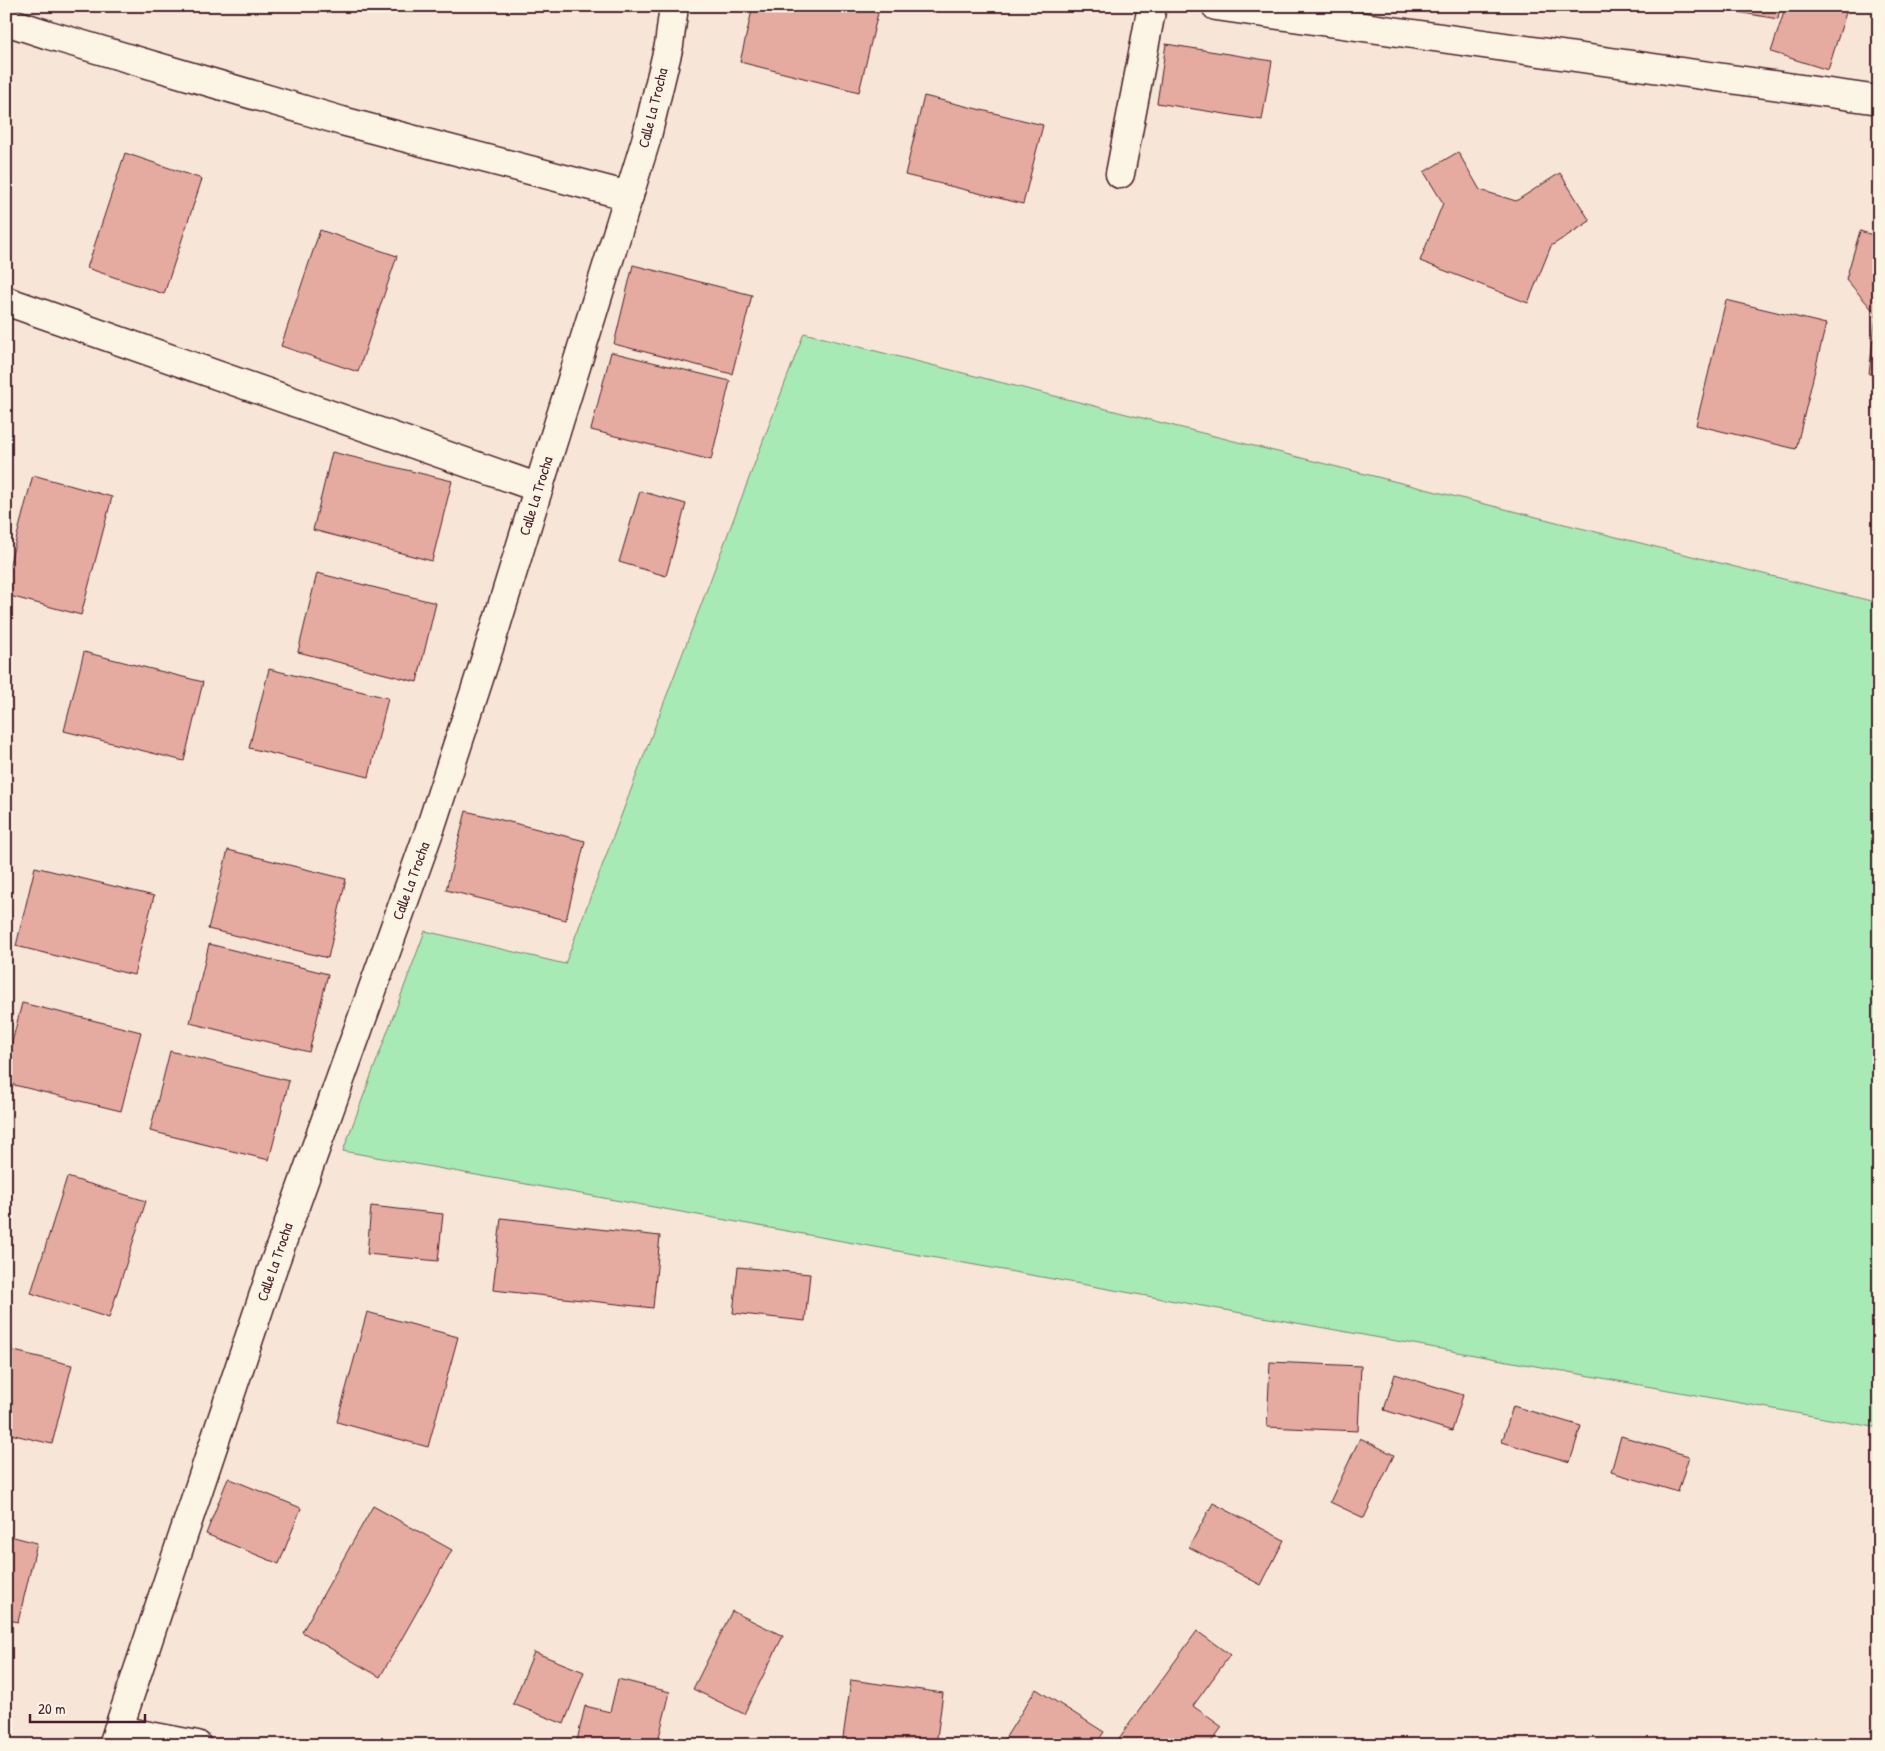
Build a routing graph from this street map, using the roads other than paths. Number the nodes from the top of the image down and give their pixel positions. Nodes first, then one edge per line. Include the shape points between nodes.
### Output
1 (674, 6) edge
2 (1152, 6) edge
3 (1216, 6) edge
4 (6, 21) edge
5 (1879, 100) edge
6 (1120, 174) dead end
7 (629, 196) junction
8 (6, 300) edge
9 (539, 488) junction
10 (116, 1737) edge
11 (196, 1745) edge

1 - 7 street, Calle La Trocha via 660,88
2 - 6 street
3 - 5 street
4 - 7 street via 342,121
7 - 9 street, Calle La Trocha
8 - 9 street
9 - 10 street, Calle La Trocha via 431,826 278,1252
10 - 11 street

